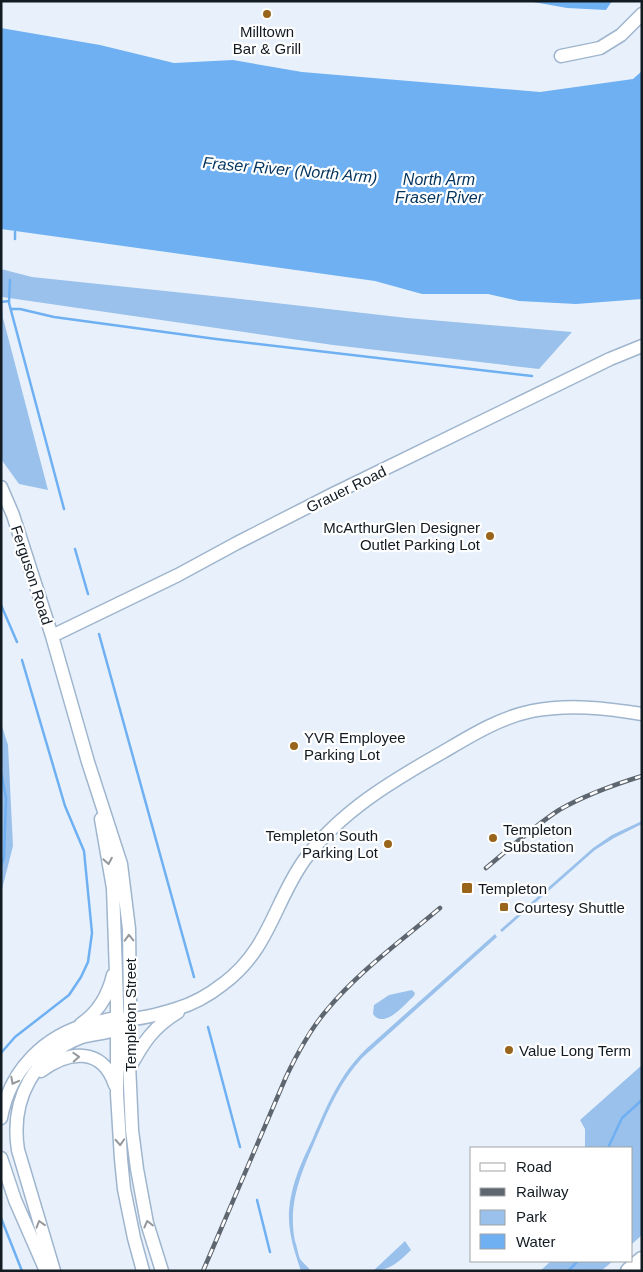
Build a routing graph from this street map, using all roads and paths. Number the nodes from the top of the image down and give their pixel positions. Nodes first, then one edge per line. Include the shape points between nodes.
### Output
1 (642, 14) edge
2 (561, 56) dead end
3 (642, 346) edge
4 (1, 487) edge
5 (52, 636) junction
6 (642, 714) edge
7 (88, 762) junction
8 (116, 948) junction
9 (193, 1003) junction
10 (120, 1023) junction
11 (76, 1028) junction
12 (129, 1069) junction
13 (24, 1093) junction
14 (117, 1094) junction
15 (1, 1118) edge
16 (1, 1158) edge
17 (46, 1271) edge
18 (54, 1271) edge
19 (143, 1271) edge
20 (162, 1271) edge

1 - 2 street via 608,44 592,51
3 - 5 street, Grauer Road via 342,490
4 - 5 street, Ferguson Road
5 - 7 street, Templeton Street
6 - 9 street via 571,706 520,714 483,728 403,774 364,800 328,832 296,874 256,950 225,983
7 -> 8 street, Templeton Street via 113,888
10 -> 7 street, Templeton Street via 129,929 121,864
8 - 10 street, Templeton Street
8 - 11 street via 111,984 104,1001 90,1018
9 - 10 street
9 - 12 street via 151,1032
10 - 11 street
10 - 12 street, Templeton Street via 128,1040
10 - 13 street via 61,1046 37,1068
10 - 14 street, Templeton Street
11 -> 15 street via 51,1040 26,1064 10,1089
20 -> 12 street, Templeton Street via 147,1223 138,1178
13 -> 14 street via 30,1081 42,1070 74,1055 91,1058 104,1066
18 -> 13 street via 18,1150 18,1120
14 -> 19 street, Templeton Street via 124,1189
16 - 17 street via 15,1200

